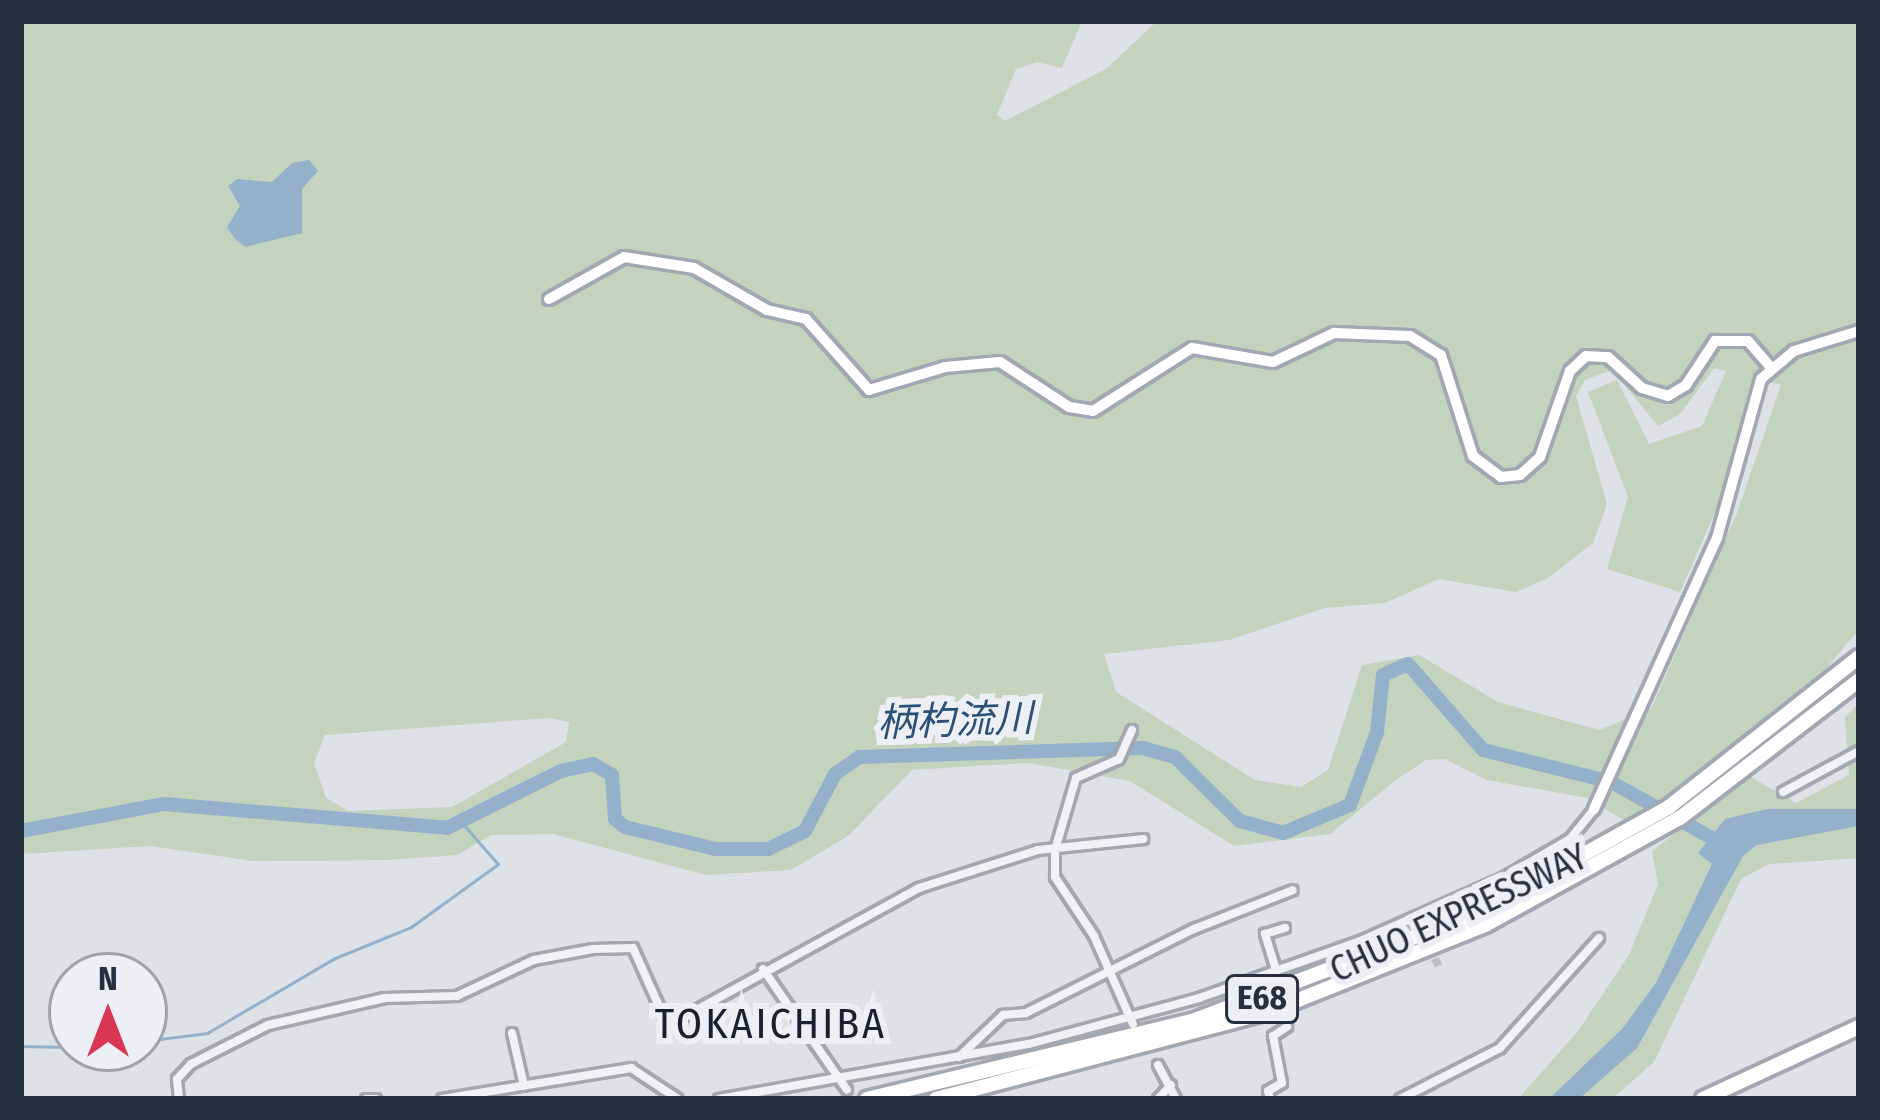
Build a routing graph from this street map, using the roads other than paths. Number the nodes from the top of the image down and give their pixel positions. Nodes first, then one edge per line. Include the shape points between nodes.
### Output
1 (550, 298) dead end
2 (1859, 331) edge
3 (1770, 366) junction
4 (1859, 657) edge
5 (1858, 682) edge
6 (1132, 730) dead end
7 (1859, 751) edge
8 (1756, 754) junction
9 (1783, 792) dead end
10 (1594, 809) joint
11 (1638, 837) junction
12 (1143, 839) dead end
13 (1055, 850) junction
14 (1294, 890) dead end
15 (1285, 928) dead end
16 (1599, 938) dead end
17 (763, 969) junction
18 (1110, 969) junction
19 (1272, 974) junction
20 (1132, 1022) junction
21 (1859, 1027) edge
22 (1287, 1028) tunnel mouth
23 (512, 1033) dead end
24 (958, 1059) junction
25 (1158, 1064) dead end
26 (837, 1078) junction
27 (1172, 1085) junction
28 (524, 1086) junction
29 (847, 1090) dead end
30 (1726, 1094) edge
31 (179, 1099) edge
32 (366, 1099) edge
33 (376, 1099) edge
34 (442, 1099) edge
35 (678, 1099) edge
36 (718, 1099) edge
37 (867, 1099) edge
38 (936, 1099) edge
39 (1158, 1099) edge
40 (1176, 1099) edge
41 (1270, 1099) edge
42 (1400, 1099) edge
43 (1703, 1099) edge

1 - 3 street via 624,256 694,268 767,310 806,319 869,390 1000,362 1070,407 1093,410 1192,348 1273,362 1334,333 1410,336 1442,355 1473,456 1501,477 1520,475 1540,457 1570,370 1586,356 1608,357 1642,388 1668,396 1686,385 1714,341 1748,341
2 - 3 street via 1806,345
3 - 10 street via 1754,393 1717,538
4 - 8 highway, CHUO EXPRESSWAY / E68
5 - 8 highway, CHUO EXPRESSWAY / E68
6 - 13 street via 1119,759 1076,778
7 - 9 street
8 - 11 highway, CHUO EXPRESSWAY / E68
10 - 19 street via 1570,839 1419,922
11 - 37 highway, CHUO EXPRESSWAY / E68 via 1478,914 1267,998
11 - 38 highway, CHUO EXPRESSWAY / E68 via 1485,925 1328,990 1109,1059
12 - 13 street
13 - 17 street via 919,888
13 - 18 street via 1055,877
14 - 18 street
15 - 19 street via 1265,934
16 - 42 street via 1500,1048
17 - 26 street
17 - 31 street via 678,1020 662,1015 634,948 534,960 457,996 386,998 268,1025 191,1064 177,1079
18 - 20 street
18 - 24 street via 1003,1015
19 - 20 street
20 - 24 street
21 - 30 highway
22 - 41 street via 1273,1036 1282,1083 1268,1091
23 - 28 street
24 - 26 street
25 - 27 street
26 - 29 street
26 - 36 street
27 - 39 street
27 - 40 street
28 - 34 street
28 - 35 street via 631,1068
30 - 43 highway
32 - 33 street

